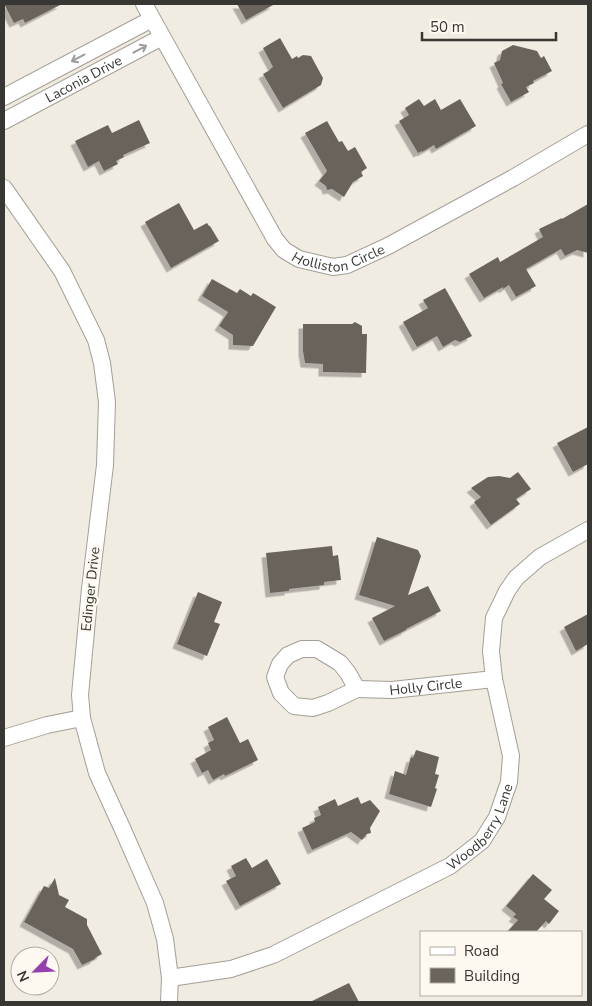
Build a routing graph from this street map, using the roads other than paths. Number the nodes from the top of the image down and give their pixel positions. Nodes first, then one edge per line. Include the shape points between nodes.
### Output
1 (144, 4) edge
2 (152, 19) junction
3 (162, 37) junction
4 (4, 97) edge
5 (4, 121) edge
6 (588, 134) edge
7 (4, 188) edge
8 (588, 530) edge
9 (494, 679) junction
10 (358, 689) junction
11 (82, 718) junction
12 (4, 738) edge
13 (170, 978) junction
14 (168, 1002) edge

1 - 2 street, Holliston Circle
2 - 3 street, Holliston Circle
2 -> 4 street, Laconia Drive
5 -> 3 street, Laconia Drive
3 - 6 street, Holliston Circle via 275,239 284,250 299,259 333,267 347,266 388,246
7 - 11 street, Edinger Drive via 62,271 96,340 102,363 106,402 105,465 80,694
8 - 9 street, Woodberry Lane via 540,557 516,578 507,591 494,618 491,650
9 - 10 street, Holly Circle via 392,690
9 - 13 street, Woodberry Lane via 511,756 509,782 498,817 482,841 450,866 273,955 231,970
10 - 10 street, Holly Circle via 340,663 317,648 302,649 288,655 275,677 281,693 294,706 313,708
11 - 12 street
11 - 13 street, Edinger Drive via 97,773 155,903 165,939
13 - 14 street, Edinger Drive

